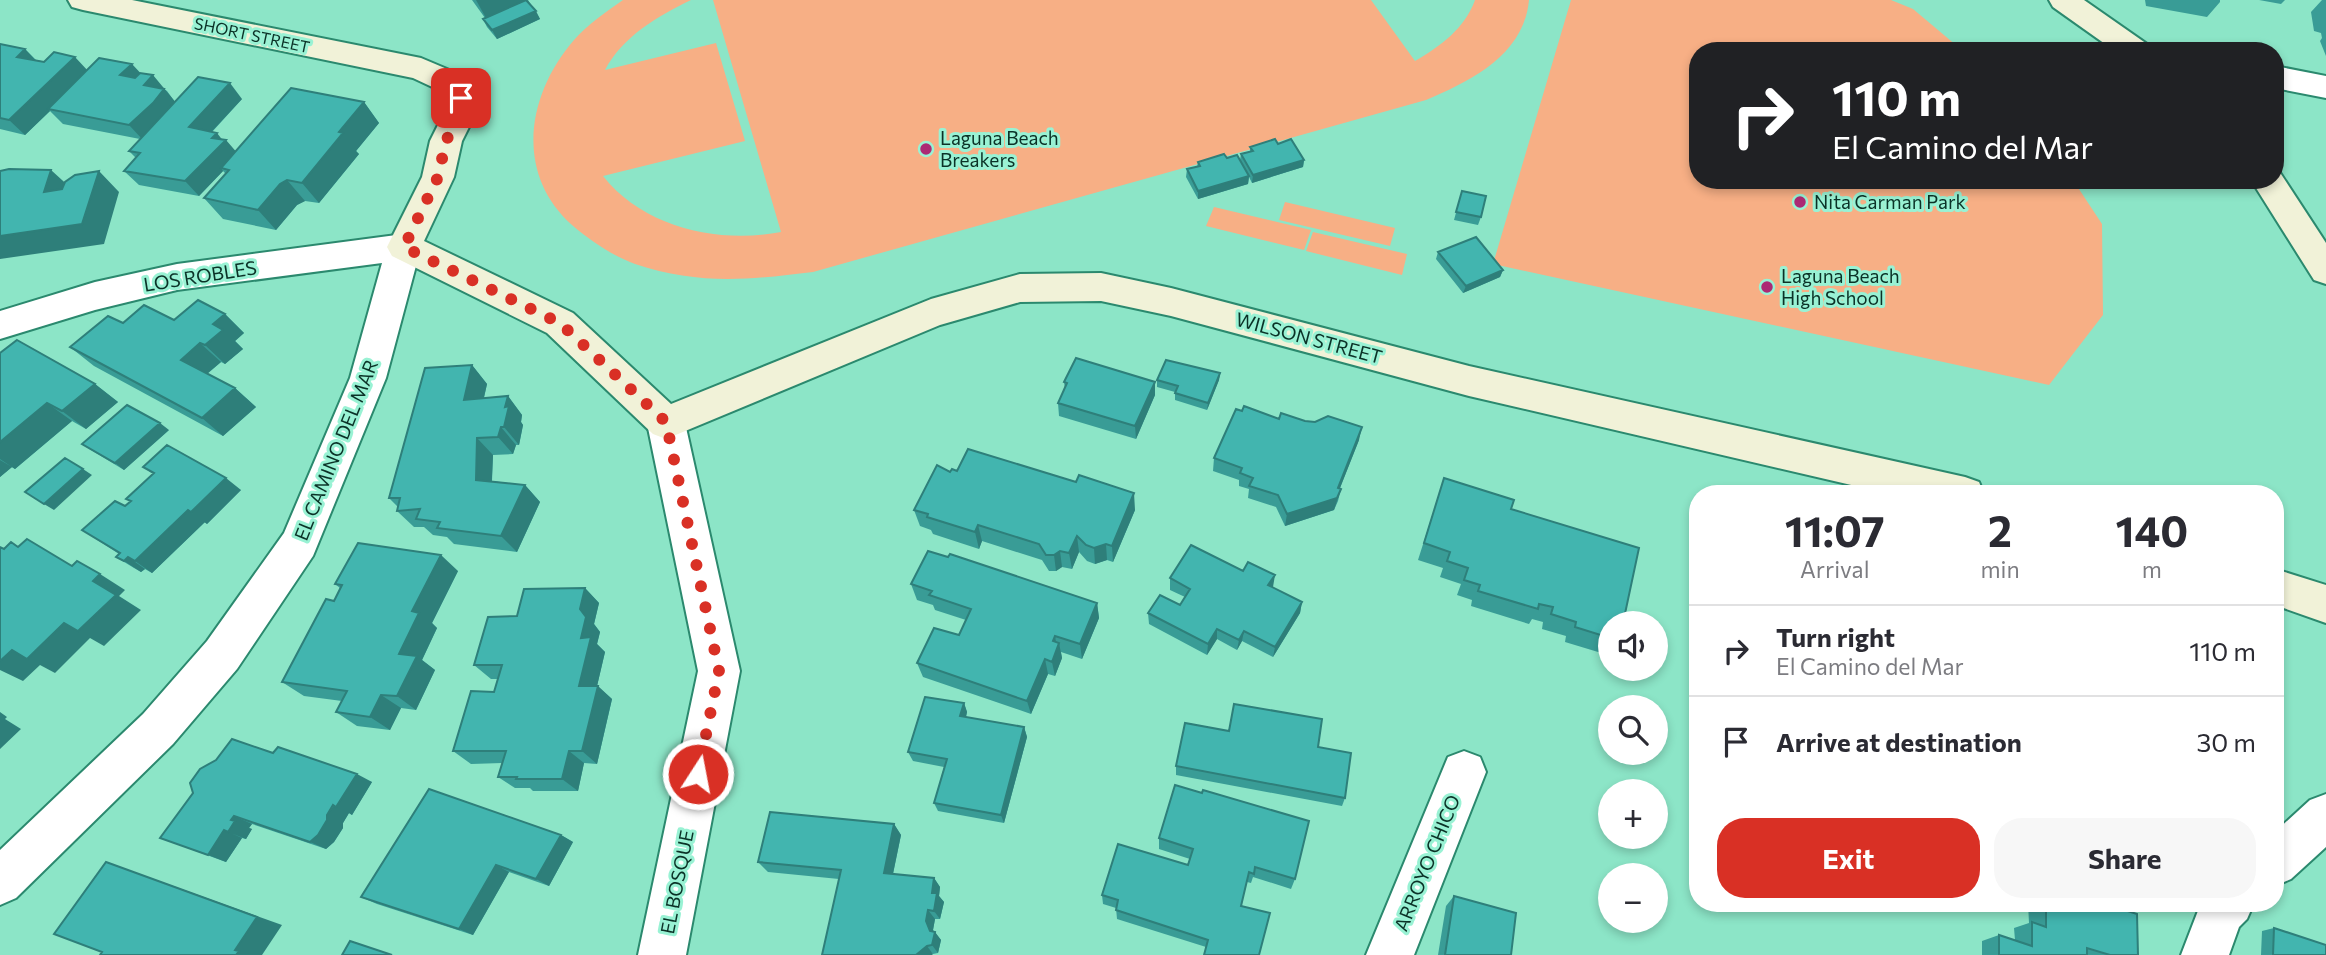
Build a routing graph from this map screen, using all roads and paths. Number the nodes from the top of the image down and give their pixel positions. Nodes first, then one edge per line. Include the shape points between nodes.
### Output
1 (83, 0) edge
2 (2064, 0) edge
3 (2123, 42) edge
4 (421, 69) joint
5 (2284, 79) edge
6 (2326, 87) edge
7 (2273, 189) edge
8 (404, 247) junction
9 (2326, 271) edge
10 (0, 325) edge
11 (666, 422) junction
12 (1925, 485) edge
13 (2284, 590) edge
14 (2326, 604) edge
15 (1464, 772) dead end
16 (2326, 816) edge
17 (2284, 855) edge
18 (0, 882) edge
19 (2221, 912) edge
20 (662, 955) edge
21 (1390, 955) edge
22 (2205, 955) edge

1 - 4 street, SHORT STREET
2 - 3 street
4 - 8 street, EL CAMINO DEL MAR via 455,85 462,109 446,141 438,177
5 - 6 street
7 - 9 street
8 - 10 street, LOS ROBLES via 177,277
8 - 11 street via 560,323
8 - 18 street, EL CAMINO DEL MAR via 368,378 299,544 222,655 158,729
11 - 12 street, WILSON STREET via 931,313 1020,288 1101,287 1469,381
11 - 20 street, EL BOSQUE via 719,671
13 - 14 street
15 - 21 street, ARROYO CHICO
16 - 17 street
19 - 22 street

